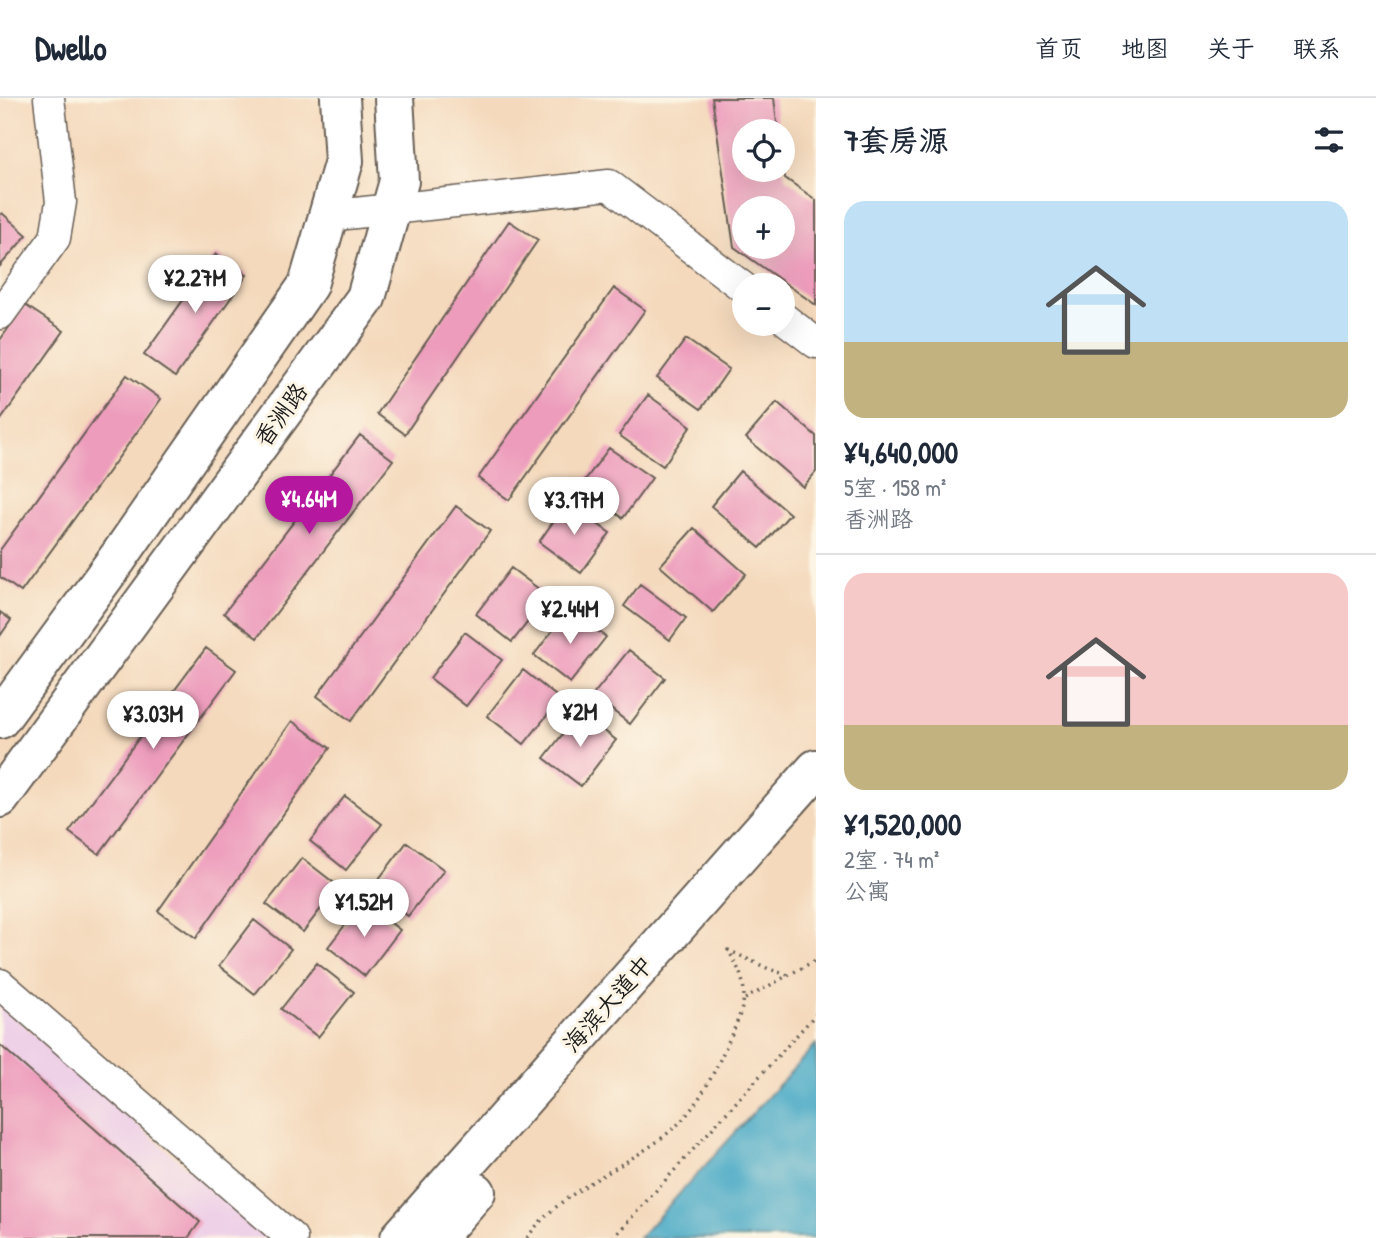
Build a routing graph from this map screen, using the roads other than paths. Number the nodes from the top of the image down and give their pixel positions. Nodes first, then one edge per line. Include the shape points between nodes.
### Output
1 (49, 98) edge
2 (340, 98) edge
3 (394, 98) edge
4 (391, 208) junction
5 (328, 216) junction
6 (732, 279) edge
7 (0, 314) edge
8 (795, 327) edge
9 (816, 343) edge
10 (0, 719) edge
11 (816, 769) edge
12 (0, 799) edge
13 (816, 807) edge
14 (0, 984) edge
15 (292, 1238) edge
16 (400, 1238) edge
17 (436, 1238) edge

1 - 7 street via 61,202 55,238
2 - 5 main road via 344,161
3 - 4 main road, 香洲路 via 399,181
4 - 5 street
4 - 6 street via 609,185
4 - 12 main road, 香洲路 via 366,298
5 - 10 main road via 308,285
8 - 9 street
11 - 16 main road, 海滨大道中
13 - 17 main road, 海滨大道中
14 - 15 street

